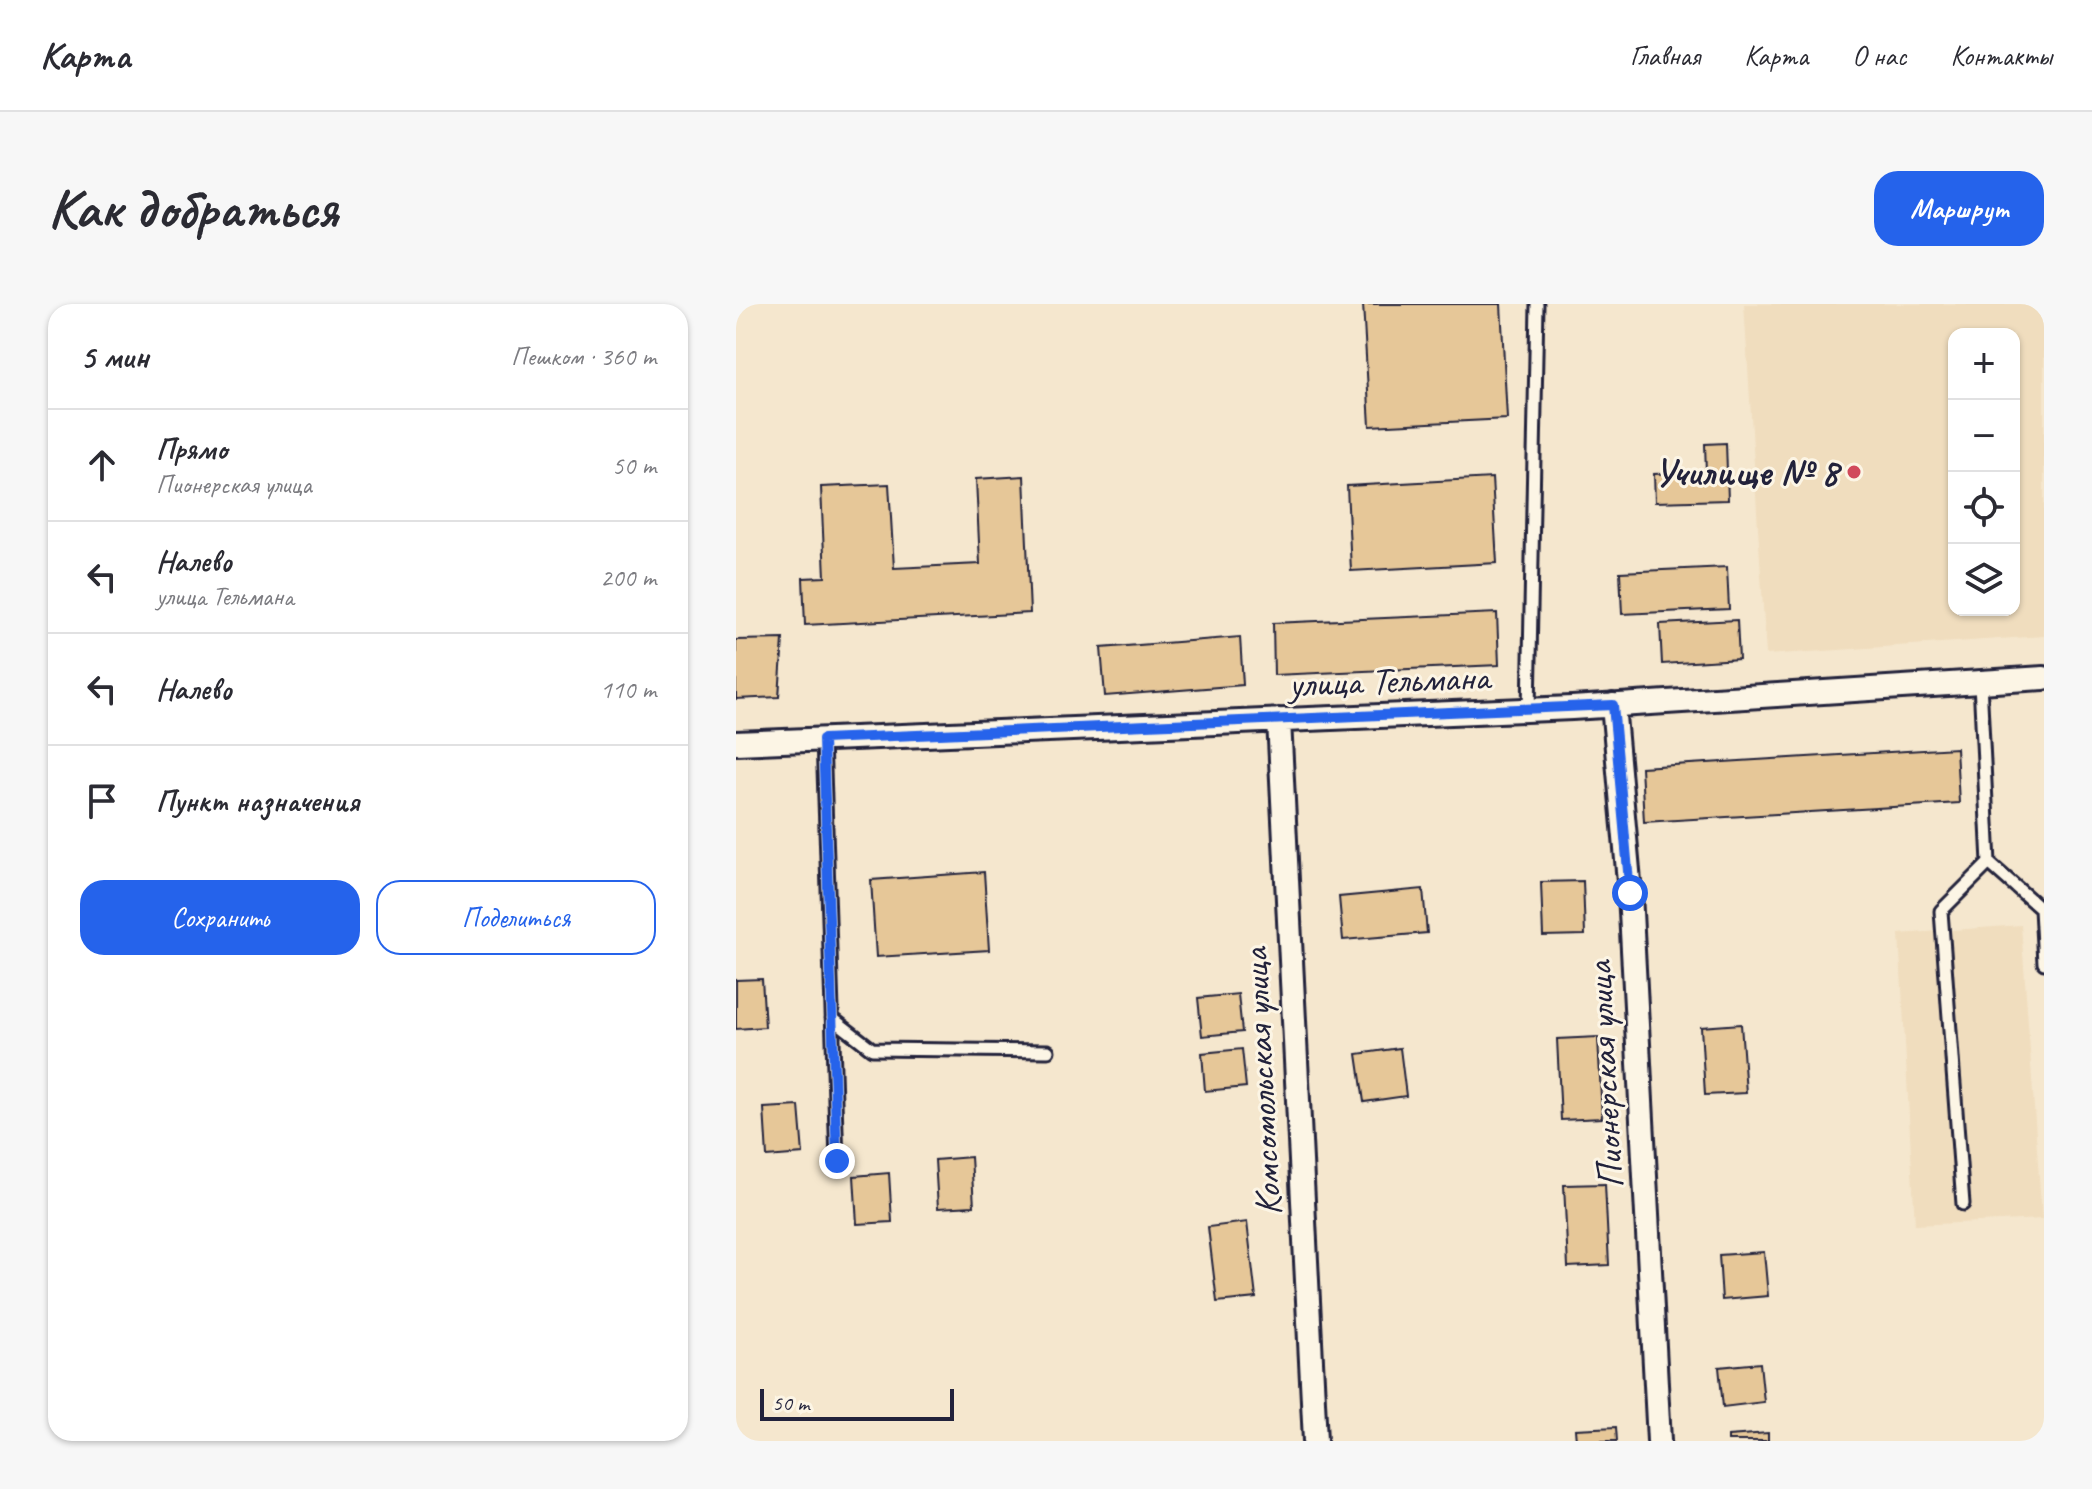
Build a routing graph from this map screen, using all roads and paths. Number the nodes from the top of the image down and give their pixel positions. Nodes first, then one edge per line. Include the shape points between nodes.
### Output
1 (1537, 304) edge
2 (2044, 678) edge
3 (1980, 682) junction
4 (1613, 705) junction
5 (1529, 710) junction
6 (1279, 720) junction
7 (823, 739) junction
8 (736, 743) edge
9 (1989, 863) junction
10 (2044, 963) edge
11 (832, 1018) junction
12 (1048, 1051) dead end
13 (837, 1161) dead end
14 (1963, 1204) dead end
15 (1315, 1441) edge
16 (1659, 1441) edge

1 - 5 lane
2 - 3 street, улица Тельмана
3 - 4 street, улица Тельмана
3 - 9 lane
4 - 5 street, улица Тельмана
4 - 16 street, Пионерская улица via 1630,893
5 - 6 street, улица Тельмана
6 - 7 street, улица Тельмана
6 - 15 street, Комсомольская улица
7 - 8 street, улица Тельмана
7 - 11 lane
9 - 10 lane via 2041,909
9 - 14 lane via 1941,911
11 - 12 lane via 872,1049
11 - 13 lane

